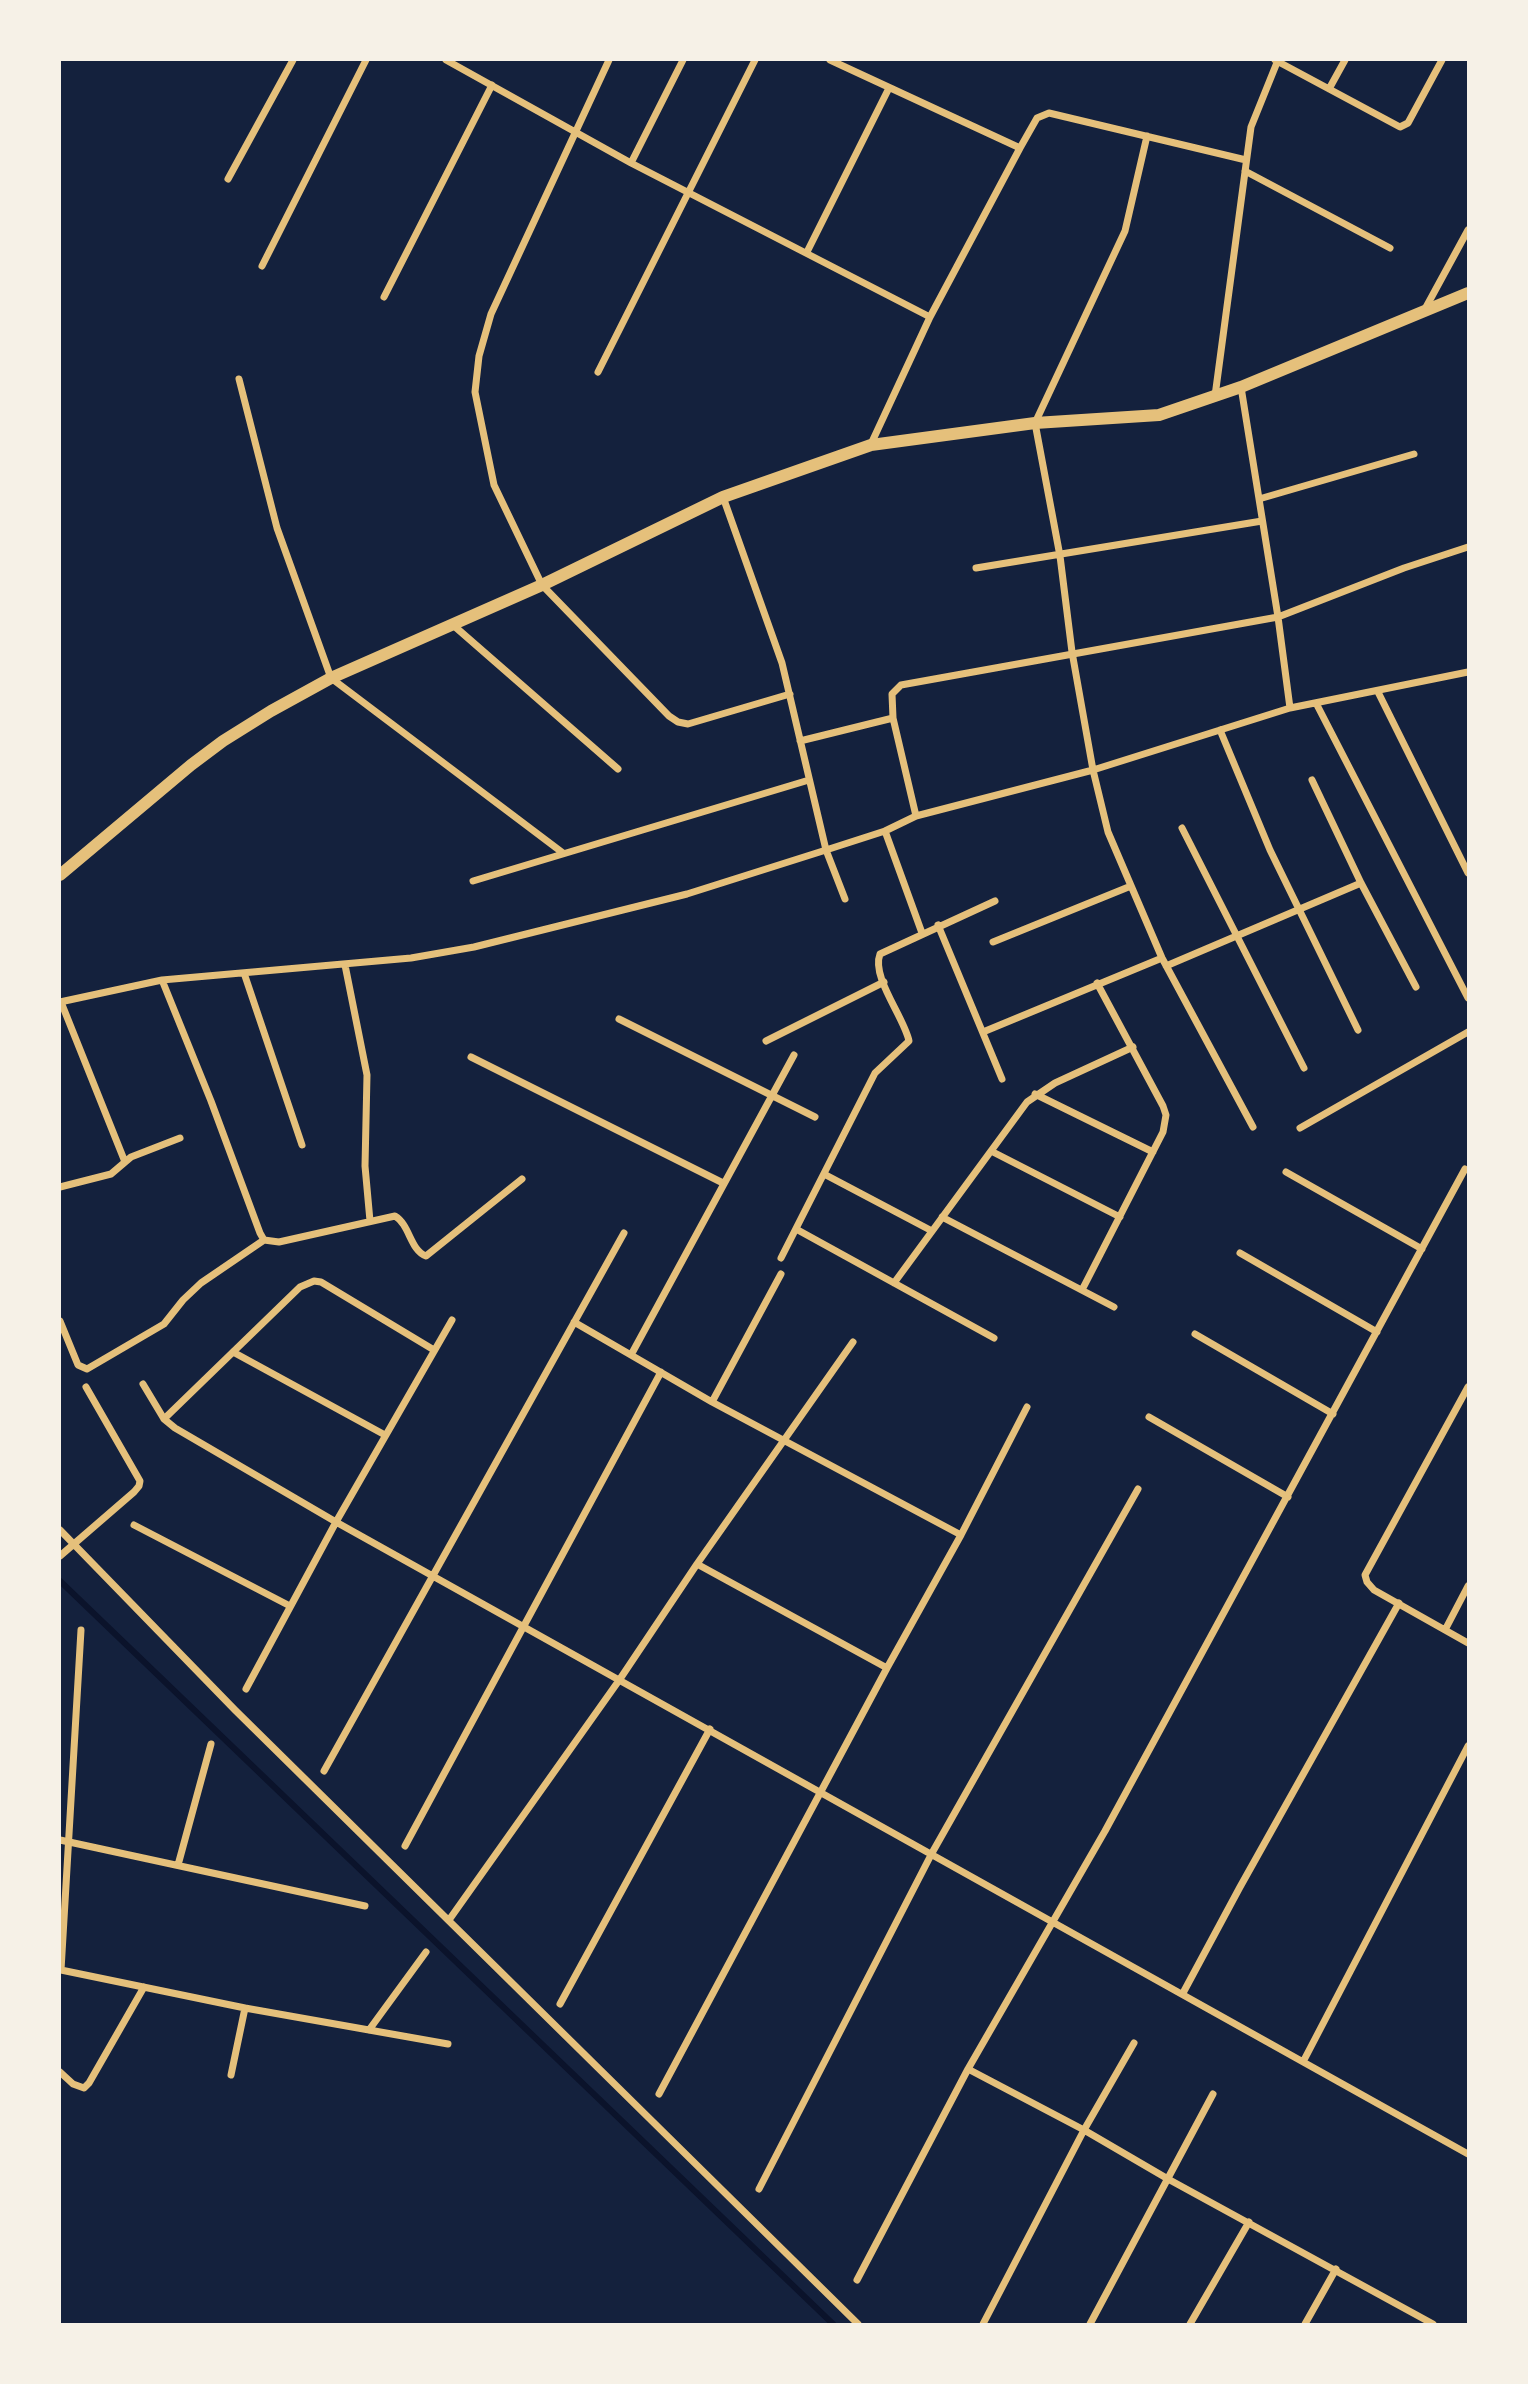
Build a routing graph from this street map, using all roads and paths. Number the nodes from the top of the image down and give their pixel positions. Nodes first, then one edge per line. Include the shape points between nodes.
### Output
1 (293, 60) edge
2 (366, 60) edge
3 (609, 60) edge
4 (683, 60) edge
5 (755, 60) edge
6 (830, 60) edge
7 (1277, 60) edge
8 (1345, 60) edge
9 (1442, 60) edge
10 (451, 61) edge
11 (492, 85) junction
12 (889, 88) junction
13 (1329, 89) junction
14 (575, 131) junction
15 (1147, 136) junction
16 (1020, 148) junction
17 (1246, 160) junction
18 (631, 163) junction
19 (1245, 171) junction
20 (228, 179) dead end
21 (688, 192) junction
22 (1468, 230) edge
23 (1390, 248) dead end
24 (807, 252) junction
25 (262, 266) dead end
26 (1468, 292) edge
27 (384, 297) dead end
28 (1424, 310) junction
29 (930, 317) junction
30 (598, 372) dead end
31 (239, 379) dead end
32 (1241, 387) junction
33 (1215, 396) junction
34 (1035, 423) junction
35 (870, 445) junction
36 (1413, 454) dead end
37 (723, 497) junction
38 (1259, 499) junction
39 (1262, 521) junction
40 (1468, 547) edge
41 (1060, 556) junction
42 (976, 568) dead end
43 (542, 585) junction
44 (1278, 617) junction
45 (452, 625) junction
46 (1072, 652) junction
47 (1468, 672) edge
48 (331, 678) junction
49 (1378, 692) junction
50 (790, 694) junction
51 (1317, 704) junction
52 (1290, 708) junction
53 (893, 718) junction
54 (1220, 730) junction
55 (800, 741) junction
56 (618, 769) dead end
57 (1093, 770) junction
58 (809, 780) junction
59 (1312, 780) dead end
60 (916, 816) junction
61 (1182, 828) dead end
62 (885, 831) junction
63 (826, 850) junction
64 (564, 853) junction
65 (1468, 873) edge
66 (60, 874) edge
67 (472, 881) dead end
68 (1362, 883) junction
69 (1132, 886) junction
70 (845, 899) dead end
71 (995, 901) dead end
72 (1299, 908) junction
73 (938, 925) junction
74 (922, 933) junction
75 (1236, 934) junction
76 (993, 942) dead end
77 (1164, 962) junction
78 (345, 965) junction
79 (244, 973) junction
80 (162, 980) junction
81 (884, 982) junction
82 (1097, 983) junction
83 (1416, 987) dead end
84 (1468, 998) edge
85 (60, 1002) edge
86 (618, 1019) dead end
87 (1359, 1030) dead end
88 (983, 1032) junction
89 (1468, 1032) edge
90 (766, 1041) dead end
91 (1133, 1047) junction
92 (794, 1055) dead end
93 (471, 1057) dead end
94 (1304, 1068) dead end
95 (1002, 1079) dead end
96 (1035, 1094) junction
97 (772, 1096) junction
98 (815, 1117) dead end
99 (1254, 1127) dead end
100 (1300, 1128) dead end
101 (180, 1138) dead end
102 (302, 1145) dead end
103 (991, 1151) junction
104 (1153, 1152) junction
105 (125, 1162) junction
106 (1465, 1168) dead end
107 (1286, 1172) dead end
108 (824, 1174) junction
109 (522, 1179) dead end
110 (723, 1184) junction
111 (60, 1187) edge
112 (942, 1217) junction
113 (1120, 1217) junction
114 (370, 1221) junction
115 (796, 1229) junction
116 (932, 1231) junction
117 (624, 1234) dead end
118 (264, 1240) junction
119 (1422, 1249) junction
120 (1240, 1253) dead end
121 (781, 1258) dead end
122 (781, 1274) dead end
123 (894, 1283) junction
124 (1082, 1290) junction
125 (1114, 1307) dead end
126 (452, 1320) dead end
127 (60, 1321) edge
128 (574, 1322) junction
129 (1377, 1332) junction
130 (1195, 1334) dead end
131 (994, 1338) dead end
132 (853, 1342) dead end
133 (434, 1350) junction
134 (233, 1352) junction
135 (631, 1354) junction
136 (661, 1372) junction
137 (143, 1384) dead end
138 (86, 1387) dead end
139 (1468, 1387) edge
140 (712, 1402) junction
141 (1027, 1407) dead end
142 (1333, 1414) junction
143 (1149, 1417) dead end
144 (164, 1419) junction
145 (386, 1435) junction
146 (785, 1441) junction
147 (1138, 1489) dead end
148 (1288, 1497) junction
149 (336, 1522) junction
150 (134, 1525) dead end
151 (60, 1530) edge
152 (961, 1535) junction
153 (72, 1546) junction
154 (60, 1556) edge
155 (697, 1564) junction
156 (432, 1576) junction
157 (1468, 1586) edge
158 (1399, 1604) junction
159 (290, 1606) junction
160 (524, 1627) junction
161 (81, 1630) dead end
162 (1445, 1630) junction
163 (1468, 1643) edge
164 (887, 1668) junction
165 (621, 1679) junction
166 (246, 1689) dead end
167 (710, 1730) junction
168 (211, 1744) dead end
169 (1468, 1746) edge
170 (324, 1771) dead end
171 (821, 1792) junction
172 (64, 1841) edge
173 (405, 1846) dead end
174 (932, 1853) junction
175 (178, 1865) junction
176 (365, 1906) dead end
177 (449, 1920) junction
178 (1053, 1922) junction
179 (426, 1952) dead end
180 (61, 1970) junction
181 (60, 1981) edge
182 (144, 1987) junction
183 (1184, 1993) junction
184 (560, 2004) dead end
185 (245, 2008) junction
186 (369, 2030) junction
187 (1134, 2043) dead end
188 (448, 2044) dead end
189 (1304, 2060) junction
190 (968, 2069) junction
191 (60, 2072) edge
192 (231, 2075) dead end
193 (659, 2094) dead end
194 (1213, 2094) dead end
195 (1084, 2130) junction
196 (1468, 2154) edge
197 (1168, 2179) junction
198 (759, 2189) dead end
199 (1249, 2222) junction
200 (1336, 2269) junction
201 (857, 2280) dead end
202 (858, 2325) edge
203 (983, 2325) edge
204 (1090, 2325) edge
205 (1190, 2325) edge
206 (1305, 2325) edge
207 (1433, 2325) edge

1 - 20 street
2 - 25 street
3 - 14 street
4 - 18 street
5 - 21 street
6 - 12 street
7 - 13 street
7 - 17 street via 1251,127
8 - 13 street
9 - 13 street via 1403,127
10 - 11 street
11 - 14 street
11 - 27 street
12 - 16 street
12 - 24 street
14 - 18 street
14 - 43 street via 491,314 475,392 494,485
15 - 16 street via 1049,113 1038,118
15 - 17 street
15 - 34 street via 1125,232
16 - 29 street
17 - 19 street
18 - 21 street
19 - 23 street
19 - 33 street
21 - 24 street
21 - 30 street
22 - 28 street
24 - 29 street
26 - 28 street
28 - 32 street
29 - 35 street
31 - 48 street via 277,528
32 - 33 street
32 - 38 street
33 - 34 street via 1159,415
34 - 35 street
34 - 41 street
35 - 37 street
36 - 38 street
37 - 43 street
37 - 50 street
38 - 39 street
39 - 41 street
39 - 44 street
40 - 44 street
41 - 42 street
41 - 46 street
43 - 45 street
43 - 50 street via 678,722 688,724
44 - 46 street
44 - 52 street
45 - 48 street
45 - 56 street
46 - 53 street via 901,685 892,694
46 - 57 street
47 - 49 street
48 - 64 street
48 - 66 street via 223,741
49 - 51 street
49 - 65 street
50 - 55 street
51 - 52 street
51 - 84 street
52 - 54 street
53 - 55 street
53 - 60 street
54 - 57 street
54 - 72 street
55 - 58 street
57 - 60 street
57 - 69 street via 1108,832
58 - 63 street
58 - 64 street
59 - 68 street
60 - 62 street
61 - 75 street
62 - 63 street
62 - 74 street
63 - 70 street
63 - 78 street via 561,927 411,958
64 - 67 street
68 - 72 street
68 - 83 street
69 - 76 street
69 - 77 street
71 - 73 street
72 - 75 street
72 - 87 street
73 - 74 street
73 - 88 street
74 - 81 street via 880,954 878,965
75 - 77 street
75 - 94 street
77 - 82 street
77 - 99 street
78 - 79 street
78 - 114 street via 367,1076 365,1166
79 - 80 street
79 - 102 street
80 - 85 street
80 - 118 street
81 - 90 street
81 - 108 street via 909,1041 875,1073
82 - 88 street
82 - 91 street
85 - 105 street
86 - 97 street
88 - 95 street
89 - 100 street
91 - 96 street
91 - 104 street via 1166,1115
92 - 97 street
93 - 110 street
96 - 103 street
96 - 104 street
97 - 98 street
97 - 110 street
101 - 105 street
103 - 112 street
103 - 113 street
104 - 113 street
105 - 111 street via 111,1174
106 - 119 street
107 - 119 street
108 - 115 street
108 - 116 street
109 - 114 street via 426,1256 418,1251 399,1218
110 - 135 street
112 - 116 street
112 - 124 street
113 - 124 street
114 - 118 street via 279,1242
115 - 121 street
115 - 123 street
116 - 123 street
117 - 128 street
118 - 127 street via 201,1283 164,1324 87,1369 78,1365
119 - 129 street
120 - 129 street
122 - 140 street
123 - 131 street
124 - 125 street
126 - 133 street
128 - 135 street
128 - 156 street
129 - 142 street
130 - 142 street
132 - 146 street
133 - 134 street via 314,1280 300,1287
133 - 145 street
134 - 144 street
134 - 145 street
135 - 136 street
136 - 140 street
136 - 160 street
137 - 144 street
138 - 153 street via 140,1480 134,1492
139 - 158 street via 1365,1575 1374,1590
140 - 146 street
141 - 152 street
142 - 148 street
143 - 148 street
144 - 149 street
145 - 149 street
146 - 152 street
146 - 155 street
147 - 174 street
148 - 178 street
149 - 156 street
149 - 159 street
150 - 159 street
151 - 153 street
152 - 164 street
153 - 154 street
153 - 177 street
155 - 164 street
155 - 165 street
156 - 160 street
156 - 170 street
157 - 162 street
158 - 162 street
158 - 183 street
159 - 166 street
160 - 165 street
160 - 173 street
161 - 172 street
162 - 163 street
164 - 171 street
165 - 167 street
165 - 177 street
167 - 171 street
167 - 184 street
168 - 175 street
169 - 189 street
171 - 174 street
171 - 193 street
172 - 175 street
172 - 180 street
174 - 178 street
174 - 198 street
175 - 176 street
177 - 202 street
178 - 183 street
178 - 190 street
179 - 186 street
180 - 181 street
180 - 182 street
182 - 185 street
182 - 191 street via 89,2083 78,2087
183 - 189 street
185 - 186 street
185 - 192 street
186 - 188 street
187 - 195 street
189 - 196 street
190 - 195 street
190 - 201 street
194 - 197 street
195 - 197 street
195 - 203 street
197 - 199 street
197 - 204 street
199 - 200 street
199 - 205 street
200 - 206 street
200 - 207 street

